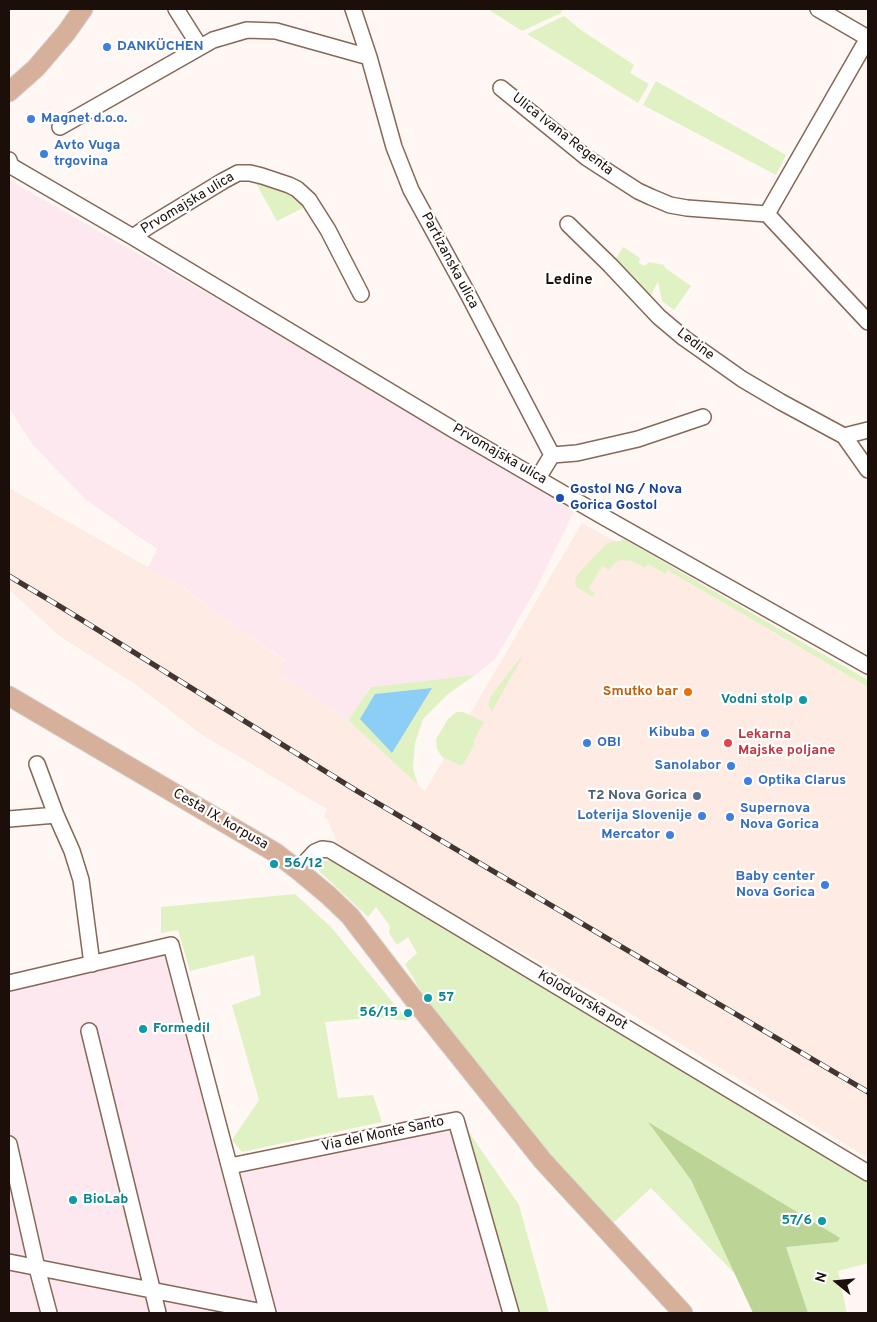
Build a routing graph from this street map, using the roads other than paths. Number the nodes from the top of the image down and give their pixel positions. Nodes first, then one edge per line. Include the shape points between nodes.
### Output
1 (83, 9) edge
2 (176, 9) edge
3 (353, 9) edge
4 (818, 9) edge
5 (868, 38) edge
6 (200, 47) junction
7 (369, 57) junction
8 (501, 88) dead end
9 (9, 92) edge
10 (60, 127) dead end
11 (10, 163) edge
12 (768, 214) junction
13 (568, 224) dead end
14 (133, 237) junction
15 (361, 294) dead end
16 (868, 322) edge
17 (703, 417) dead end
18 (868, 430) edge
19 (844, 436) junction
20 (552, 455) junction
21 (868, 470) edge
22 (538, 478) junction
23 (868, 666) edge
24 (9, 696) edge
25 (37, 764) dead end
26 (56, 815) junction
27 (9, 819) edge
28 (298, 870) junction
29 (92, 964) junction
30 (9, 983) edge
31 (89, 1031) dead end
32 (9, 1144) edge
33 (230, 1166) junction
34 (868, 1174) edge
35 (9, 1262) edge
36 (37, 1268) junction
37 (152, 1290) junction
38 (49, 1313) edge
39 (158, 1313) edge
40 (268, 1313) edge
41 (511, 1313) edge
42 (683, 1313) edge

1 - 9 main road via 36,68
2 - 6 street
3 - 7 street, Partizanska ulica
4 - 5 street
5 - 12 street
6 - 7 street via 247,30 276,31
6 - 10 street
7 - 20 street, Partizanska ulica via 394,147 411,190
8 - 12 street, Ulica Ivana Regenta via 587,158 650,197 687,208
11 - 14 street, Prvomajska ulica
12 - 16 street
13 - 19 street, Ledine via 684,338 742,379
14 - 15 street, Prvomajska ulica via 238,173 262,176 297,190 309,200
14 - 22 street, Prvomajska ulica
17 - 20 street via 638,439 577,453
18 - 19 street
19 - 21 street, Ledine
20 - 22 street
22 - 23 street, Prvomajska ulica
24 - 28 main road, Cesta IX. korpusa via 276,853
25 - 26 street
26 - 27 street
26 - 29 street via 81,880
28 - 34 street, Kolodvorska pot via 315,852 330,850
28 - 42 main road, Cesta IX. korpusa via 350,916 543,1161
29 - 30 street
29 - 33 street via 171,945
31 - 37 street
32 - 36 street
33 - 40 street
33 - 41 street, Via del Monte Santo via 456,1120
35 - 36 street
36 - 37 street
36 - 38 street
37 - 39 street
37 - 40 street

